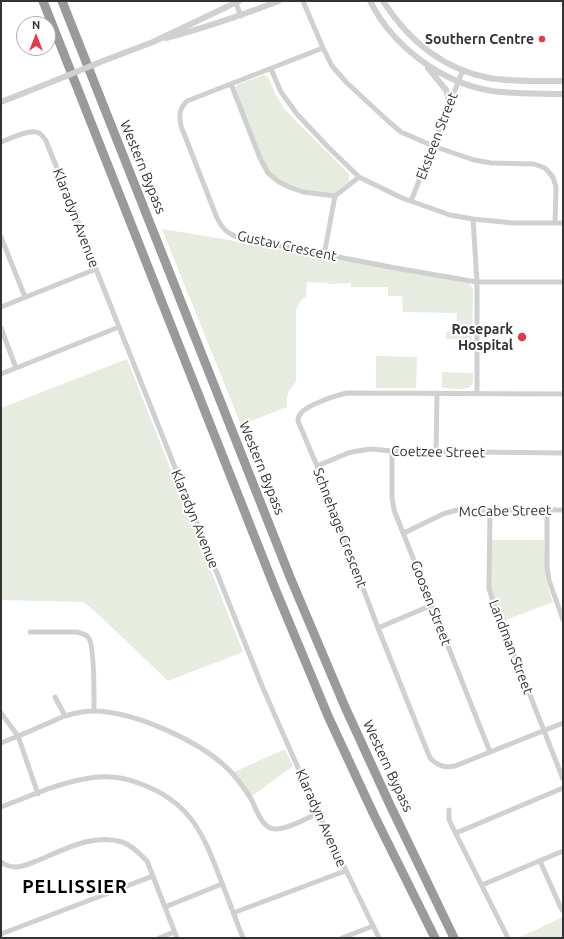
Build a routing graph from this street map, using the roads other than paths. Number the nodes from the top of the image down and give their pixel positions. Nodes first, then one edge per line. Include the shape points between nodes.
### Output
1 (43, 1) edge
2 (62, 1) edge
3 (236, 1) edge
4 (279, 1) edge
5 (303, 1) edge
6 (370, 1) edge
7 (383, 1) edge
8 (241, 16) junction
9 (194, 21) junction
10 (198, 30) junction
11 (153, 42) junction
12 (323, 48) junction
13 (424, 63) junction
14 (271, 69) junction
15 (463, 70) junction
16 (459, 81) junction
17 (532, 81) junction
18 (563, 81) edge
19 (231, 84) junction
20 (532, 94) junction
21 (563, 94) edge
22 (1, 102) edge
23 (450, 103) junction
24 (1, 142) edge
25 (433, 146) junction
26 (359, 177) junction
27 (335, 196) junction
28 (411, 202) junction
29 (473, 219) junction
30 (555, 223) junction
31 (563, 223) edge
32 (1, 239) edge
33 (324, 255) junction
34 (96, 269) junction
35 (477, 282) junction
36 (563, 282) edge
37 (25, 298) junction
38 (1, 307) edge
39 (1, 328) edge
40 (119, 328) junction
41 (16, 368) junction
42 (1, 374) edge
43 (437, 393) junction
44 (477, 394) junction
45 (563, 394) edge
46 (392, 451) junction
47 (436, 452) junction
48 (563, 453) edge
49 (317, 466) junction
50 (490, 510) junction
51 (547, 510) junction
52 (563, 510) edge
53 (404, 533) junction
54 (432, 605) junction
55 (563, 620) edge
56 (378, 628) junction
57 (30, 632) dead end
58 (55, 697) dead end
59 (94, 711) junction
60 (1, 713) edge
61 (65, 716) junction
62 (563, 723) edge
63 (544, 731) junction
64 (18, 736) junction
65 (1, 743) edge
66 (490, 752) junction
67 (563, 779) edge
68 (563, 788) edge
69 (38, 794) junction
70 (1, 807) edge
71 (449, 810) dead end
72 (318, 813) junction
73 (456, 833) junction
74 (563, 851) edge
75 (540, 861) junction
76 (1, 862) edge
77 (345, 871) junction
78 (153, 876) junction
79 (222, 884) junction
80 (482, 885) junction
81 (165, 907) junction
82 (563, 911) edge
83 (233, 913) junction
84 (373, 926) junction
85 (174, 932) junction
86 (1, 934) edge
87 (159, 938) edge
88 (177, 938) edge
89 (243, 938) edge
90 (342, 938) edge
91 (379, 938) edge
92 (435, 938) edge
93 (454, 938) edge
94 (508, 938) edge

1 - 92 highway via 274,586 328,716
2 - 93 highway, Western Bypass via 290,577 390,806
3 - 8 street
3 - 9 street
4 - 8 street
5 - 12 street
6 - 13 street via 393,33
7 - 15 street via 415,41
8 - 10 street
9 - 10 street
9 - 11 street
10 - 11 street
11 - 22 street, bridge
12 - 14 street, Gustav Crescent
12 - 25 street via 338,73 388,121 402,132
13 - 16 street
13 - 23 street via 446,90
14 - 19 street, Gustav Crescent
14 - 26 street via 281,92 297,114
15 - 16 street, Eksteen Street
15 - 17 street via 489,78
16 - 20 street via 492,91
16 - 23 street, Eksteen Street
17 - 18 street
17 - 20 street
19 - 27 street via 268,173 289,188
19 - 33 street, Gustav Crescent via 187,102 182,106 179,118 220,224 231,235 244,239
20 - 21 street
23 - 25 street, Eksteen Street
24 - 34 street, Klaradyn Avenue via 32,132 38,132 46,140
25 - 28 street, Eksteen Street
25 - 30 street via 480,162 534,164 545,168 553,177 556,187
26 - 27 street
26 - 28 street
27 - 33 street
28 - 29 street
29 - 30 street via 513,223
29 - 35 street
30 - 31 street
32 - 37 street
33 - 35 street, Gustav Crescent
34 - 37 street
34 - 40 street, Klaradyn Avenue
35 - 36 street, Gustav Crescent
35 - 44 street
37 - 38 street
39 - 41 street
40 - 41 street
40 - 72 street, Klaradyn Avenue via 262,686
41 - 42 street
43 - 44 street, Schnehage Crescent
43 - 47 street
43 - 49 street, Schnehage Crescent via 338,394 306,409 299,415 298,421
44 - 45 street, Schnehage Crescent
46 - 47 street, Coetzee Street
46 - 49 street, Coetzee Street via 357,451
46 - 53 street, Goosen Street via 392,497 394,510
47 - 48 street, Coetzee Street
49 - 56 street, Schnehage Crescent
50 - 51 street, McCabe Street
50 - 53 street, McCabe Street via 453,511
50 - 63 street, Landman Street via 489,590
51 - 52 street, McCabe Street
51 - 55 street via 547,567
53 - 54 street, Goosen Street
54 - 56 street
54 - 66 street, Goosen Street
56 - 66 street, Schnehage Crescent via 430,758 440,766 447,767
57 - 59 street via 77,632 89,637 92,648
58 - 61 street
59 - 61 street
59 - 72 street via 127,716 154,725 206,752 232,773 269,828 283,829
60 - 64 street
61 - 64 street
62 - 63 street, Schnehage Crescent
63 - 66 street, Schnehage Crescent
63 - 67 street, Landman Street
64 - 65 street
64 - 69 street
68 - 73 street
69 - 70 street
69 - 79 street via 86,778 109,777 131,780 148,787 170,798 195,823 206,842
71 - 73 street via 449,820
72 - 77 street, Klaradyn Avenue
73 - 80 street
74 - 75 street
75 - 80 street
75 - 82 street
76 - 78 street via 8,866 24,866 75,845 107,839 123,842 138,852 147,861
77 - 83 street
77 - 84 street, Klaradyn Avenue
78 - 81 street
78 - 86 street
79 - 81 street
79 - 83 street
80 - 94 street
81 - 85 street
83 - 89 street
84 - 90 street
84 - 91 street, Klaradyn Avenue
85 - 87 street
85 - 88 street

